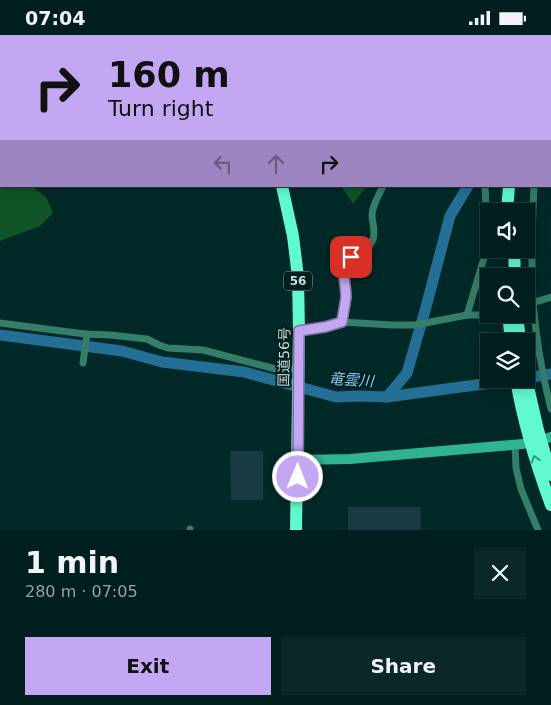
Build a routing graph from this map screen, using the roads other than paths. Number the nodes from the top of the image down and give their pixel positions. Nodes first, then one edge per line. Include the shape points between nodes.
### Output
1 (282, 187) edge
2 (383, 187) edge
3 (486, 187) edge
4 (509, 187) edge
5 (516, 187) edge
6 (534, 187) edge
7 (508, 203) edge
8 (515, 203) edge
9 (532, 268) edge
10 (551, 297) edge
11 (535, 302) edge
12 (467, 315) junction
13 (480, 315) edge
14 (342, 322) junction
15 (0, 323) edge
16 (533, 323) edge
17 (299, 331) junction
18 (87, 334) junction
19 (83, 363) dead end
20 (299, 373) junction
21 (521, 388) edge
22 (525, 388) edge
23 (524, 394) junction
24 (551, 409) edge
25 (519, 445) joint
26 (298, 460) junction
27 (551, 475) edge
28 (551, 505) edge
29 (296, 530) edge
30 (538, 530) edge

1 - 17 highway, 国道56号 / 56 via 298,277
2 - 14 street via 373,209 373,240 366,249 351,257 343,270 346,300
3 - 12 street via 484,258
4 - 7 highway
5 - 8 highway
6 - 9 street
10 - 11 street
12 - 13 street
12 - 14 street via 415,325
14 - 17 street
15 - 18 street
16 - 24 street
17 - 20 highway, 国道56号 / 56
18 - 19 street
18 - 20 street via 147,339 168,348 203,350
20 - 26 highway, 国道56号 / 56
21 - 23 highway
22 - 23 highway
23 - 27 highway
28 -> 23 highway via 527,433
25 - 26 street via 350,459
25 - 30 street via 516,469
26 - 29 highway, 国道56号 / 56

